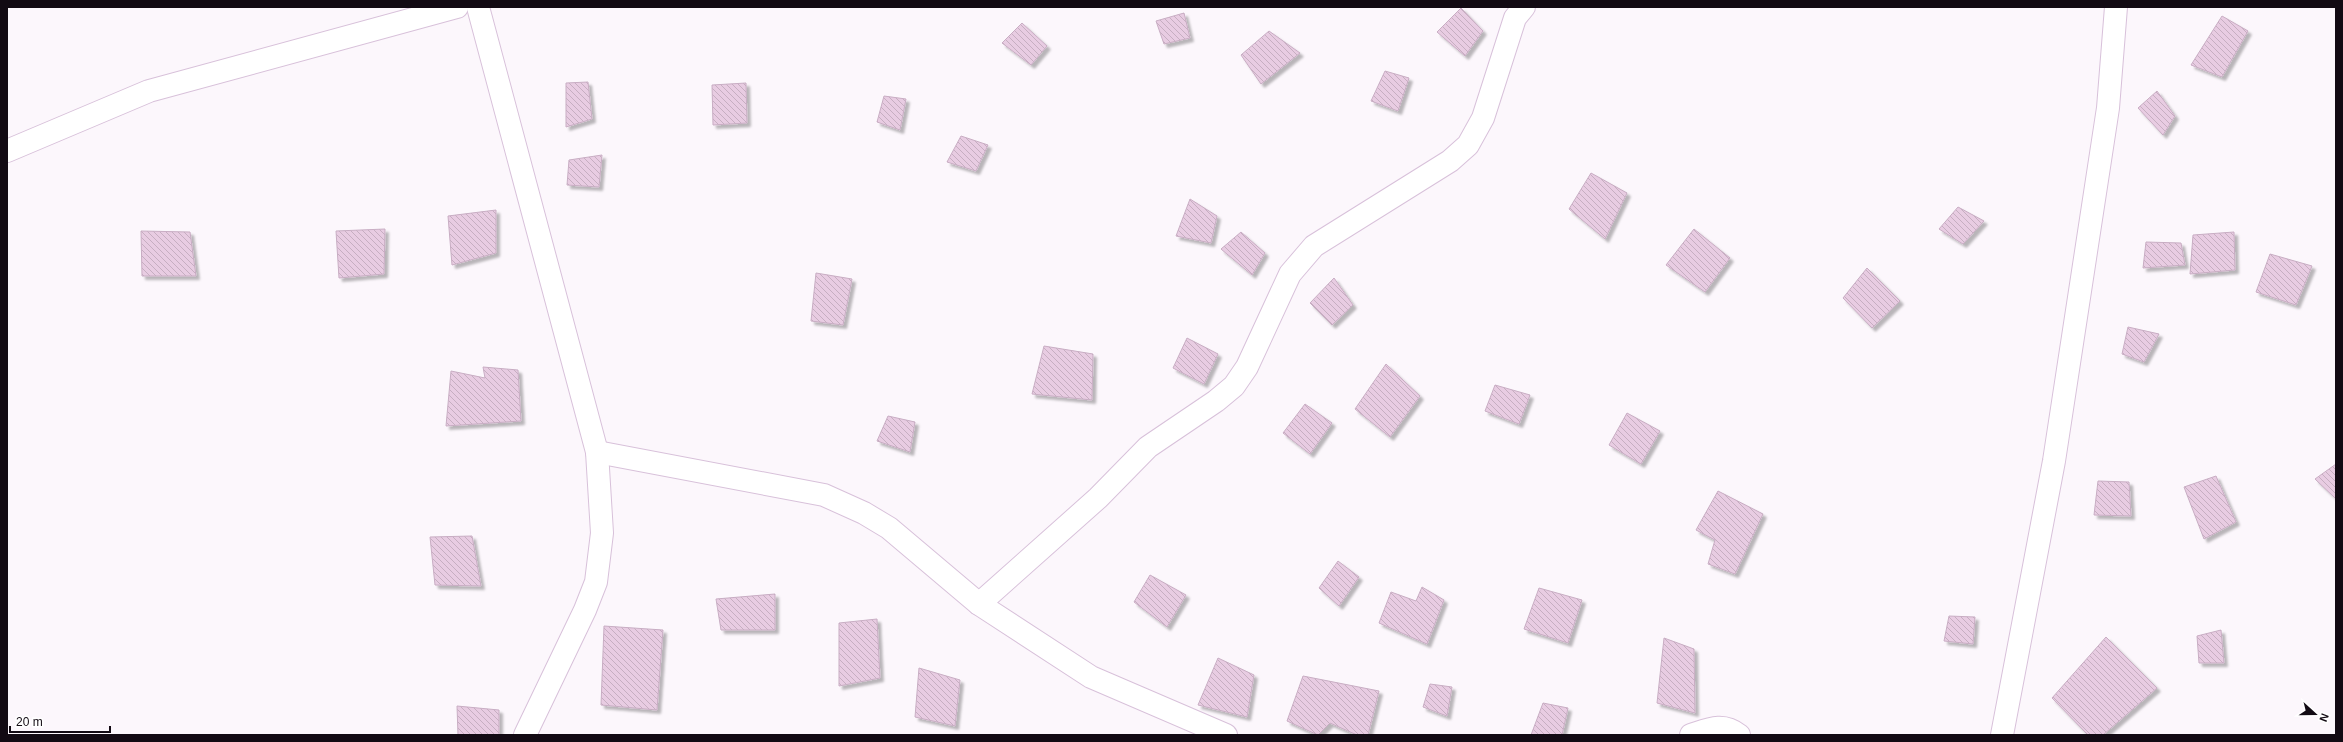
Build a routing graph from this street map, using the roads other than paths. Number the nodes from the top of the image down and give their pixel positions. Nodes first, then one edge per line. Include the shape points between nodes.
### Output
1 (456, 7) edge
2 (478, 7) edge
3 (1524, 7) edge
4 (2116, 7) edge
5 (7, 151) edge
6 (597, 452) junction
7 (979, 604) junction
8 (525, 735) edge
9 (1226, 735) edge
10 (1691, 735) edge
11 (1739, 735) edge
12 (2002, 735) edge

1 - 5 street via 149,92
2 - 6 street
3 - 7 street via 1515,18 1483,118 1468,145 1450,161 1314,246 1290,274 1247,367 1234,386 1148,447 1098,498
4 - 12 street via 2108,108 2054,461
6 - 7 street via 824,495 864,513 889,528
6 - 8 street via 602,533 596,582 586,610
7 - 9 street via 1091,677
10 - 11 street via 1718,726 1731,728

